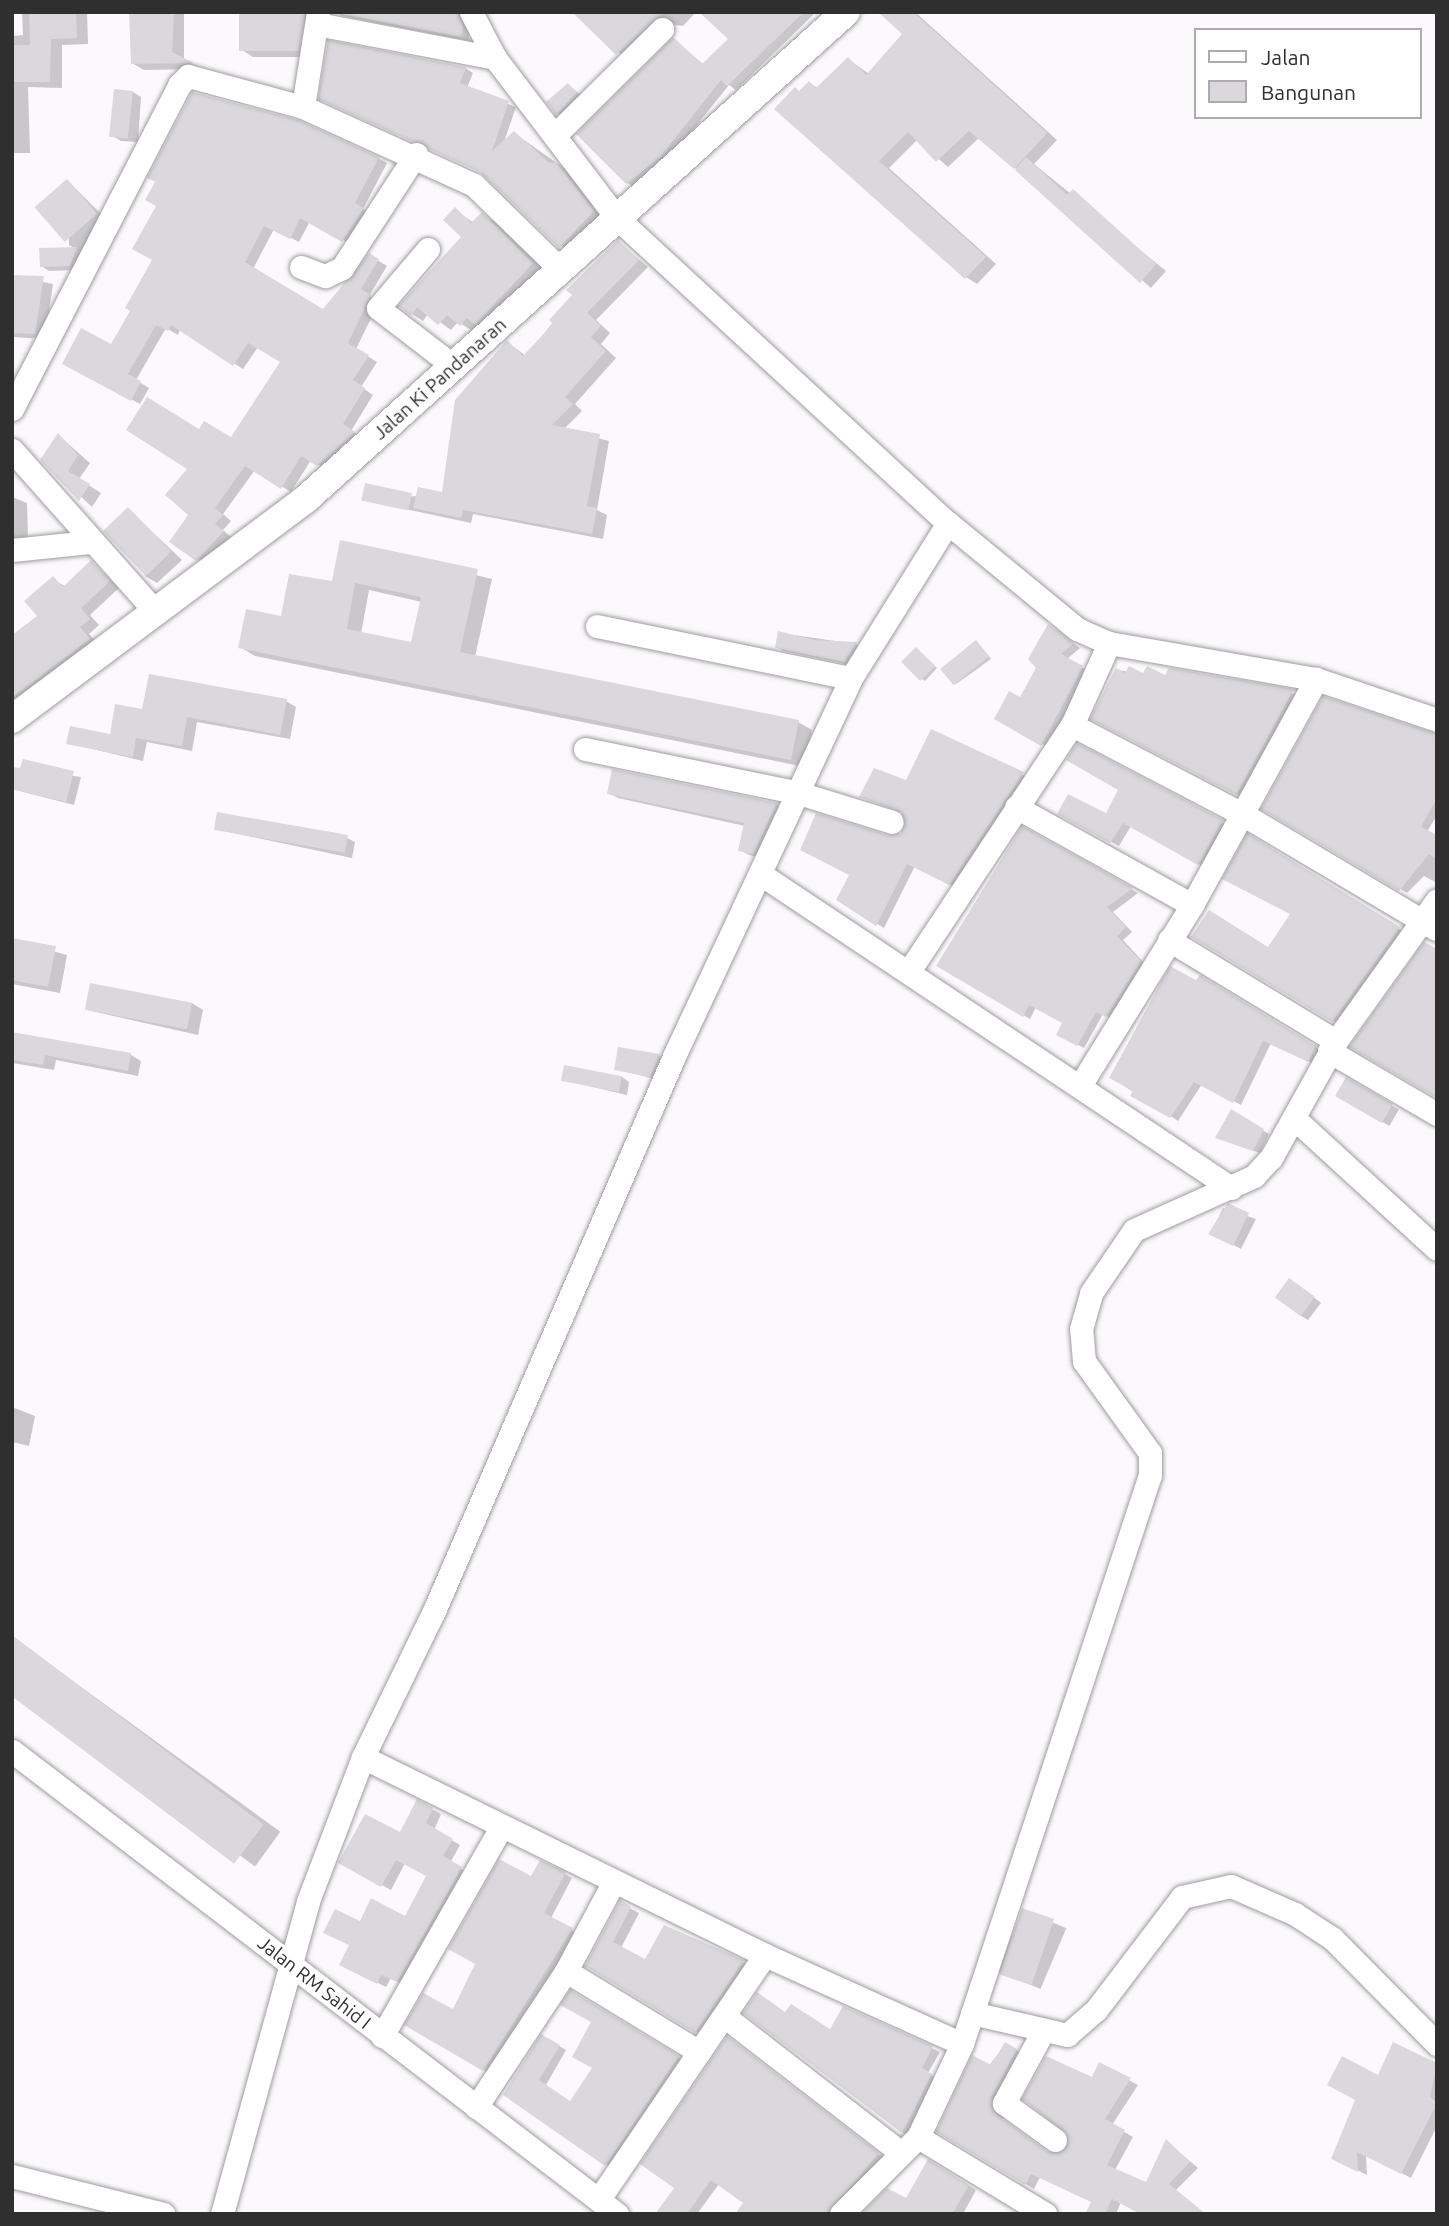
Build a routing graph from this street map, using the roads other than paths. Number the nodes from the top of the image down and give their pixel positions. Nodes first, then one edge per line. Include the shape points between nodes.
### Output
1 (471, 12) edge
2 (846, 12) edge
3 (317, 18) edge
4 (662, 29) dead end
5 (495, 58) junction
6 (303, 107) junction
7 (557, 133) junction
8 (416, 154) junction
9 (616, 217) junction
10 (428, 248) dead end
11 (301, 267) dead end
12 (559, 268) junction
13 (455, 367) junction
14 (12, 409) edge
15 (12, 450) edge
16 (948, 523) junction
17 (90, 542) junction
18 (12, 550) edge
19 (154, 610) junction
20 (597, 626) dead end
21 (1109, 643) junction
22 (851, 678) junction
23 (1316, 679) junction
24 (12, 719) edge
25 (1437, 720) edge
26 (1072, 725) junction
27 (585, 750) dead end
28 (799, 793) junction
29 (1016, 807) junction
30 (1244, 815) junction
31 (892, 822) dead end
32 (762, 875) junction
33 (1437, 900) edge
34 (1192, 905) junction
35 (1431, 926) edge
36 (1169, 940) junction
37 (909, 971) junction
38 (1332, 1046) junction
39 (1082, 1084) junction
40 (1437, 1114) edge
41 (1296, 1120) junction
42 (1231, 1188) junction
43 (1437, 1249) edge
44 (12, 1751) edge
45 (363, 1758) junction
46 (500, 1829) junction
47 (613, 1883) junction
48 (765, 1955) junction
49 (295, 1968) junction
50 (566, 1972) junction
51 (972, 2013) junction
52 (723, 2016) junction
53 (1042, 2033) junction
54 (382, 2036) junction
55 (962, 2044) junction
56 (1437, 2044) edge
57 (699, 2052) junction
58 (476, 2107) junction
59 (918, 2137) junction
60 (1055, 2140) dead end
61 (901, 2153) junction
62 (12, 2176) edge
63 (608, 2207) edge
64 (163, 2214) edge
65 (222, 2214) edge
66 (841, 2214) edge
67 (1045, 2214) edge

1 - 5 street
2 - 9 main road, Jalan Ki Pandanaran
3 - 5 street
3 - 6 street
4 - 7 street
5 - 7 street
6 - 8 street
6 - 14 street via 188,76 179,85
7 - 9 street
8 - 11 street via 342,268 325,276
8 - 12 street via 474,185
9 - 12 main road, Jalan Ki Pandanaran
9 - 16 street
10 - 13 street via 378,308
12 - 13 main road, Jalan Ki Pandanaran
13 - 19 main road, Jalan Ki Pandanaran via 306,499
15 - 17 street
16 - 21 street via 1077,629
16 - 22 street
17 - 18 street
17 - 19 street
19 - 24 main road, Jalan Ki Pandanaran
20 - 22 street
21 - 23 street
21 - 26 street
22 - 28 street
23 - 25 street
23 - 30 street
26 - 29 street
26 - 30 street
27 - 28 street
28 - 31 street
28 - 32 street
29 - 34 street
29 - 37 street
30 - 34 street
30 - 35 street
32 - 37 street
32 - 45 street via 675,1054 434,1611
33 - 35 street
34 - 36 street
35 - 38 street
36 - 38 street
36 - 39 street
37 - 39 street
38 - 40 street
38 - 41 street
39 - 42 street
41 - 42 street via 1254,1176
41 - 43 street
42 - 51 street via 1134,1230 1091,1293 1081,1329 1084,1361 1150,1453 1150,1475
44 - 49 street, Jalan RM Sahid I
45 - 46 street
45 - 49 street via 308,1901
46 - 47 street
46 - 54 street
47 - 48 street
47 - 50 street
48 - 52 street
48 - 55 street
49 - 54 street, Jalan RM Sahid I
49 - 65 street
50 - 57 street
50 - 58 street
51 - 53 street
51 - 55 street
52 - 57 street
52 - 61 street
53 - 56 street via 1067,2035 1084,2023 1173,1906 1193,1890 1214,1885 1250,1892 1333,1940
53 - 60 street via 1004,2103
54 - 58 street, Jalan RM Sahid I
55 - 59 street
57 - 63 street
58 - 63 street, Jalan RM Sahid I
59 - 61 street
59 - 67 street
61 - 66 street
62 - 64 street

